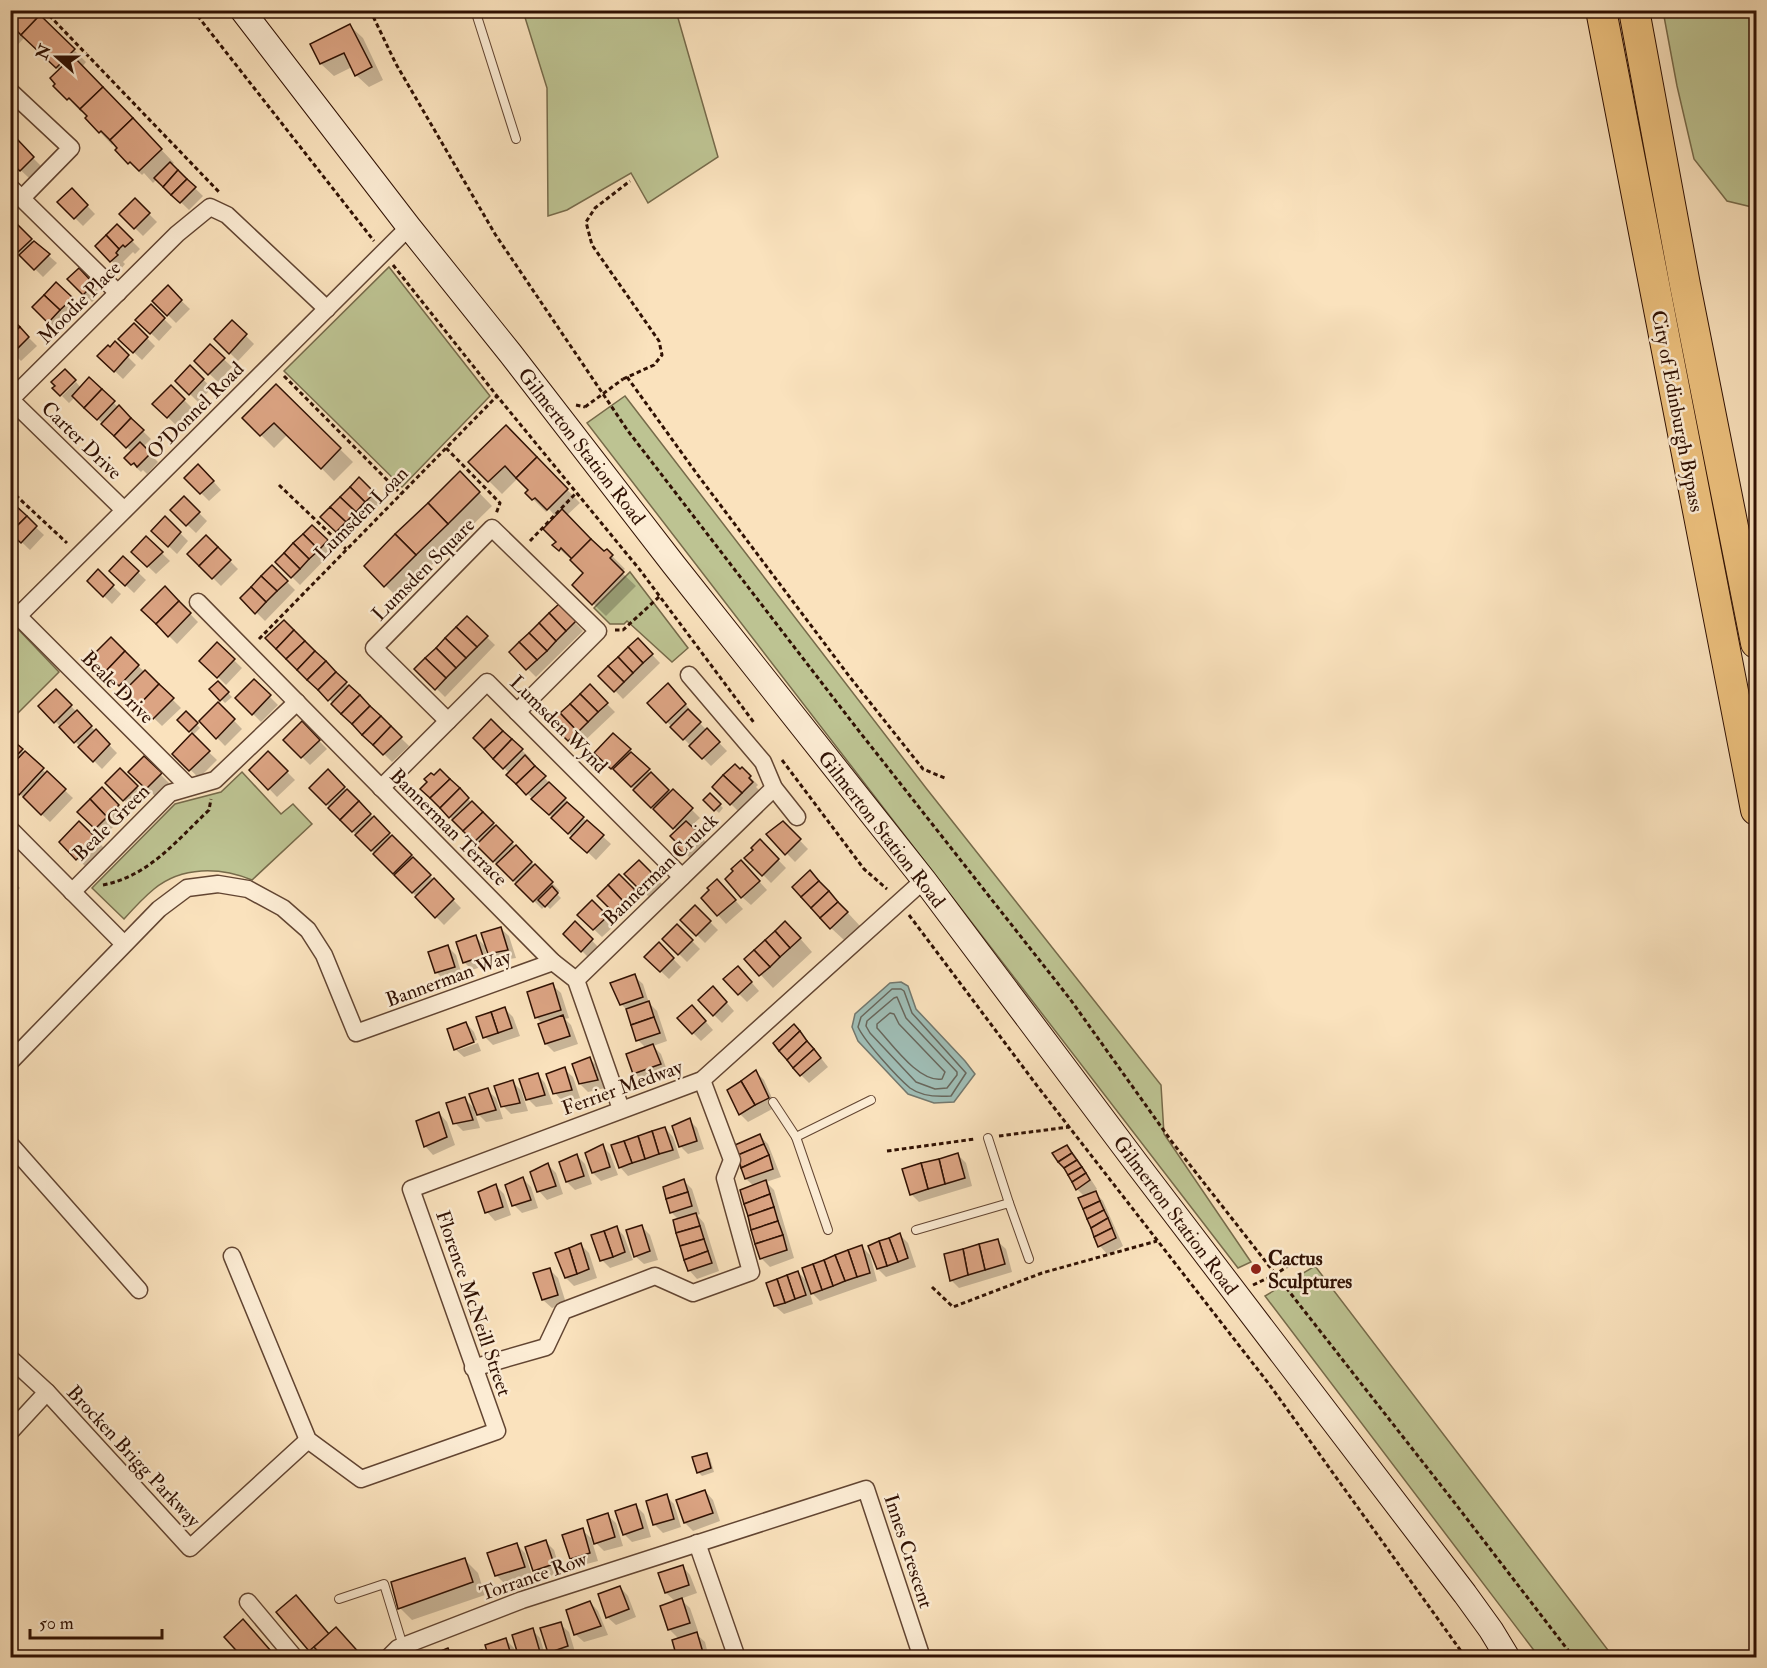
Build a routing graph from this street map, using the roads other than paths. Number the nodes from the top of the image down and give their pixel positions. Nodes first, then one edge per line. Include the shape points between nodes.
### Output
1 (242, 10) edge
2 (475, 10) edge
3 (1601, 10) edge
4 (1634, 10) edge
5 (10, 91) edge
6 (516, 139) dead end
7 (16, 193) edge
8 (409, 227) junction
9 (118, 293) junction
10 (327, 309) junction
11 (10, 399) edge
12 (124, 510) junction
13 (198, 602) dead end
14 (14, 620) edge
15 (1756, 643) edge
16 (689, 675) dead end
17 (297, 702) junction
18 (517, 712) junction
19 (448, 721) junction
20 (189, 787) junction
21 (381, 788) junction
22 (774, 788) junction
23 (1756, 810) edge
24 (797, 817) dead end
25 (10, 829) edge
26 (682, 877) junction
27 (924, 880) junction
28 (72, 892) junction
29 (124, 944) junction
30 (553, 963) junction
31 (576, 980) junction
32 (11, 1062) edge
33 (702, 1080) junction
34 (871, 1100) dead end
35 (773, 1102) dead end
36 (621, 1109) junction
37 (796, 1137) junction
38 (988, 1138) dead end
39 (10, 1143) edge
40 (411, 1189) joint
41 (1009, 1203) junction
42 (828, 1230) dead end
43 (916, 1230) dead end
44 (232, 1256) dead end
45 (1029, 1259) dead end
46 (139, 1290) dead end
47 (10, 1358) edge
48 (473, 1368) junction
49 (47, 1392) junction
50 (10, 1432) edge
51 (309, 1440) junction
52 (697, 1543) junction
53 (339, 1599) dead end
54 (248, 1602) dead end
55 (403, 1646) junction
56 (295, 1658) edge
57 (388, 1658) edge
58 (737, 1658) edge
59 (922, 1658) edge
60 (1508, 1658) edge

1 - 8 street, Gilmerton Station Road
2 - 6 lane
3 - 23 highway, City of Edinburgh Bypass
4 - 15 highway, City of Edinburgh Bypass
5 - 7 street via 71,148
7 - 9 street
8 - 10 street, O'Donnel Road
8 - 27 street, Gilmerton Station Road
9 - 10 street, Moodie Place via 210,207 227,215
9 - 11 street, Moodie Place
10 - 12 street, O'Donnel Road
11 - 12 street, Carter Drive
12 - 14 street, O'Donnel Road
13 - 17 street, Bannerman Terrace
14 - 20 street, Beale Drive
16 - 22 street via 763,762
17 - 20 street, Beale Green via 215,780
17 - 21 street, Bannerman Terrace
18 - 19 street, Lumsden Wynd via 487,682
18 - 19 street, Lumsden Square via 598,631 492,528 374,648
18 - 26 street, Lumsden Wynd
19 - 21 street, Lumsden Wynd
20 - 28 street, Beale Green via 170,793
21 - 30 street, Bannerman Terrace
22 - 24 street
22 - 26 street, Bannerman Cruick
25 - 28 street
26 - 31 street, Bannerman Cruick
27 - 33 street, Ferrier Medway
27 - 60 street, Gilmerton Station Road via 1465,1594
28 - 29 street
29 - 30 street, Bannerman Way via 187,888 218,884 248,889 282,908 308,930 324,955 356,1033
29 - 32 street
30 - 31 street, Bannerman Terrace
31 - 36 street
33 - 36 street, Ferrier Medway
33 - 48 street via 732,1160 725,1178 751,1272 693,1293 655,1276 563,1311 546,1347
34 - 37 lane
35 - 37 lane
36 - 40 street, Ferrier Medway
37 - 42 lane
38 - 41 lane
39 - 46 street
40 - 48 street, Florence McNeill Street
41 - 43 lane
41 - 45 lane
44 - 51 street
47 - 49 street, Brocken Brigg Parkway
48 - 51 street, Florence McNeill Street via 497,1431 362,1479
49 - 50 street
49 - 51 street, Brocken Brigg Parkway via 190,1548
52 - 55 street, Torrance Row via 522,1600
52 - 58 street
52 - 59 street, Innes Crescent via 866,1489
53 - 55 lane via 384,1584
54 - 56 street
55 - 57 street, Torrance Row

